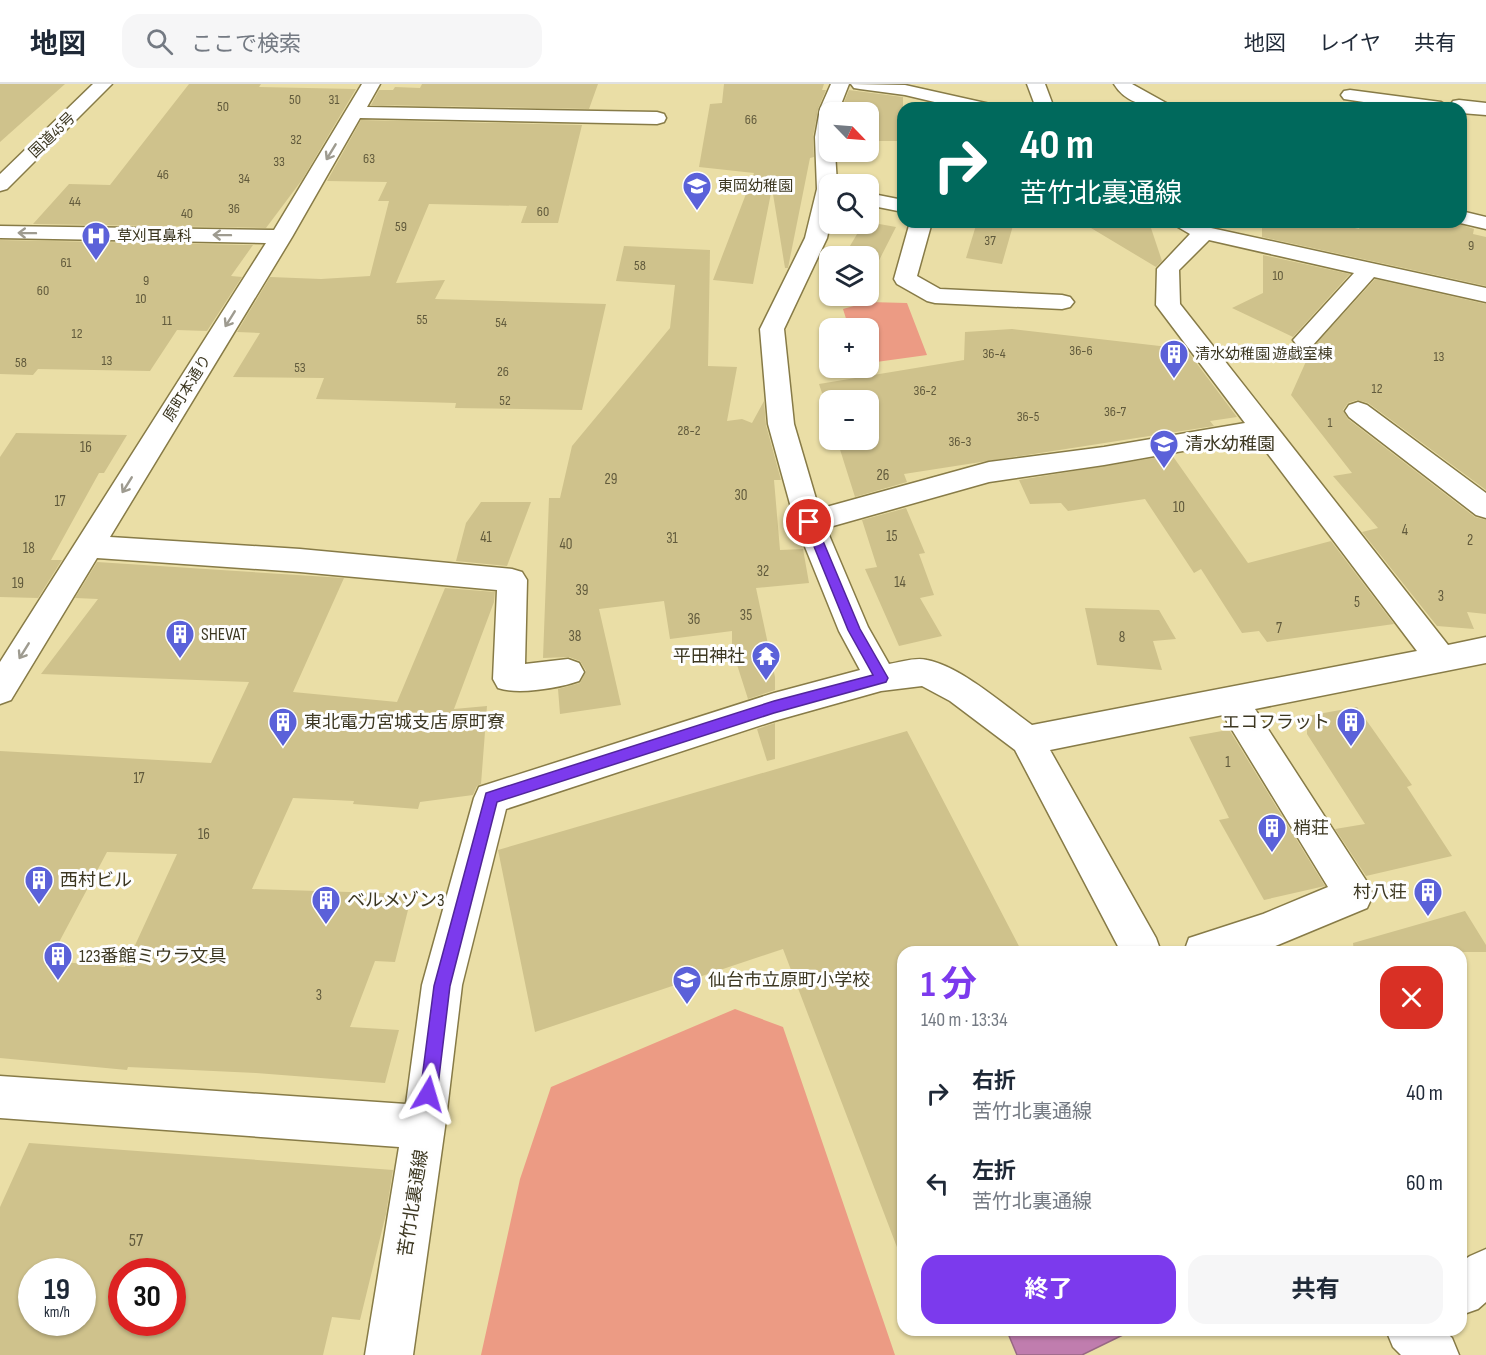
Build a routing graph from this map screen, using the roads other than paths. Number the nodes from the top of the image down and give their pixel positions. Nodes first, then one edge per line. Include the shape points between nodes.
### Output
1 (104, 84) edge
2 (371, 84) edge
3 (840, 84) edge
4 (860, 84) edge
5 (1036, 84) edge
6 (1123, 84) edge
7 (1350, 95) dead end
8 (958, 102) edge
9 (1043, 102) edge
10 (1150, 102) edge
11 (1399, 102) edge
12 (1467, 106) edge
13 (1486, 110) edge
14 (354, 112) junction
15 (657, 118) dead end
16 (827, 174) edge
17 (0, 185) edge
18 (879, 201) edge
19 (897, 205) edge
20 (1467, 218) edge
21 (1486, 223) edge
22 (819, 226) edge
23 (919, 228) edge
24 (1193, 228) edge
25 (1198, 228) edge
26 (0, 232) edge
27 (281, 237) junction
28 (1369, 269) junction
29 (1486, 295) edge
30 (1062, 302) dead end
31 (1305, 340) dead end
32 (1358, 411) dead end
33 (1264, 428) junction
34 (1486, 508) edge
35 (809, 522) junction
36 (88, 547) junction
37 (1486, 650) edge
38 (1441, 659) junction
39 (568, 672) dead end
40 (882, 678) junction
41 (0, 690) edge
42 (1231, 700) junction
43 (1027, 740) junction
44 (1139, 946) edge
45 (1222, 946) edge
46 (0, 1097) edge
47 (424, 1127) junction
48 (1486, 1272) edge
49 (1467, 1287) edge
50 (389, 1355) edge

1 - 17 main road, 国道45号
2 - 14 main road, 原町本通り
3 - 16 main road via 829,109 825,137
4 - 8 main road
5 - 9 main road
6 - 10 main road via 1125,89
7 - 11 main road
12 - 13 main road
14 - 15 main road
14 -> 27 main road, 原町本通り
18 - 19 main road
20 - 21 main road
22 - 35 main road via 772,330 781,424
23 - 30 main road via 905,279 935,296
24 - 33 main road via 1168,269 1168,305
25 - 28 main road
27 -> 26 main road
27 -> 36 main road, 原町本通り
28 - 29 main road
28 - 31 main road
32 - 34 main road
33 - 35 main road via 988,472
33 - 38 main road
35 - 40 main road via 854,630
36 - 39 main road via 273,557 512,580 508,679
36 -> 41 main road, 原町本通り
37 - 38 main road
38 - 42 main road
40 - 43 main road via 924,672 962,691
40 - 47 main road, 苦竹北裏通線 via 774,707 491,798 442,986
42 - 43 main road
42 - 45 main road via 1354,895
43 - 44 main road
46 - 47 main road
47 - 50 main road, 苦竹北裏通線
48 - 49 main road

